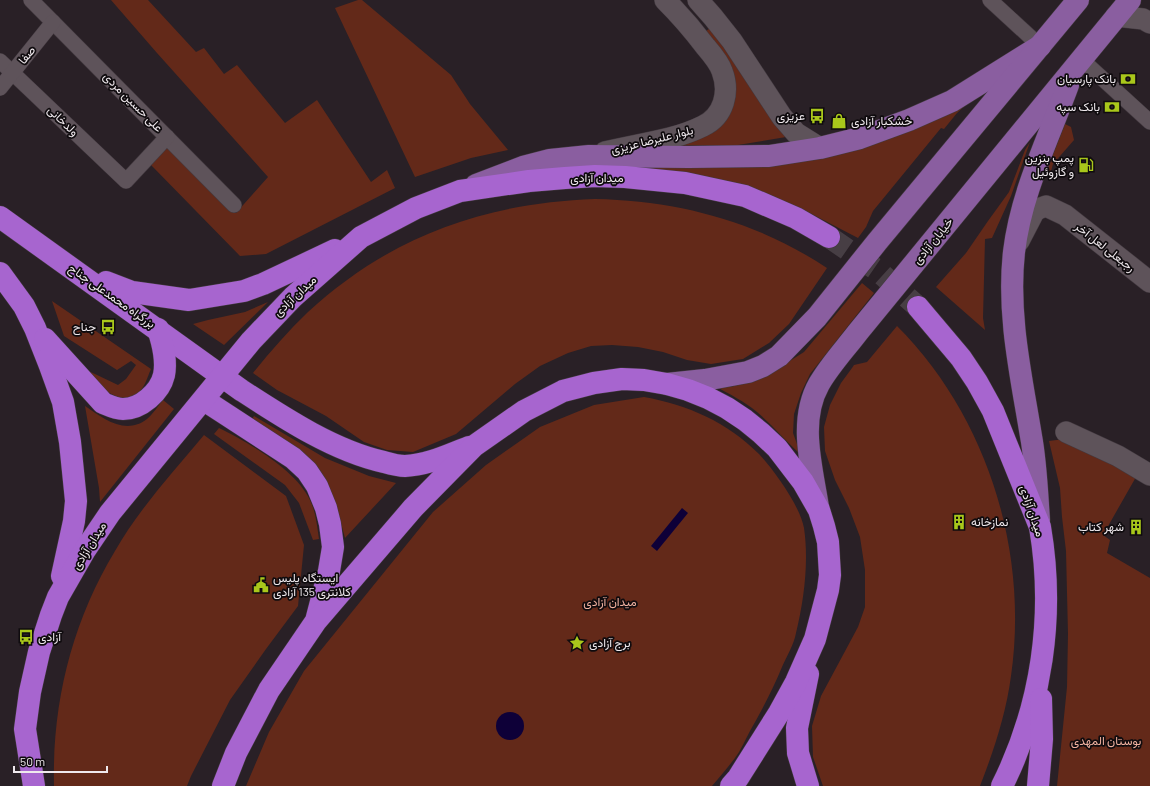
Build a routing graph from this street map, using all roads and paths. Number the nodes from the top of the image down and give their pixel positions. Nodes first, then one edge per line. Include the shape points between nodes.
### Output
1 (31, 0) edge
2 (665, 0) edge
3 (698, 0) edge
4 (990, 0) edge
5 (1078, 0) edge
6 (1123, 8) edge
7 (713, 17) junction
8 (53, 22) junction
9 (1150, 23) edge
10 (694, 31) junction
11 (1040, 46) junction
12 (0, 61) edge
13 (1078, 63) junction
14 (12, 73) junction
15 (0, 88) edge
16 (1150, 122) edge
17 (167, 137) junction
18 (820, 148) junction
19 (589, 156) junction
20 (460, 191) junction
21 (234, 205) dead end
22 (0, 217) edge
23 (361, 237) junction
24 (829, 237) tunnel mouth
25 (1014, 250) junction
26 (78, 272) junction
27 (0, 273) edge
28 (1150, 282) edge
29 (918, 307) tunnel mouth
30 (35, 328) junction
31 (158, 329) junction
32 (222, 376) junction
33 (667, 384) junction
34 (204, 400) junction
35 (1066, 432) dead end
36 (474, 446) junction
37 (1150, 475) edge
38 (819, 510) junction
39 (1040, 527) junction
40 (58, 597) junction
41 (316, 621) junction
42 (815, 639) junction
43 (1040, 673) junction
44 (25, 729) junction
45 (19, 786) edge
46 (34, 786) edge
47 (223, 786) edge
48 (731, 786) edge
49 (808, 786) edge
50 (1002, 786) edge
51 (1038, 786) edge

1 - 8 street, علی حسین مردی
2 - 10 main road, بلوار علیرضا عزیزی
3 - 7 main road
4 - 11 street
5 - 11 main road
6 - 9 main road
6 - 13 main road, خیابان آزادی
7 - 10 main road
7 - 18 main road via 732,41 782,117 796,133
8 - 14 street, صفا
8 - 17 street, علی حسین مردی
10 - 19 main road, بلوار علیرضا عزیزی via 722,70 726,96 717,115 704,126 687,133
11 - 18 main road via 952,102 860,138
11 - 33 main road via 817,317 779,356 748,372
12 - 14 street, ولدخانی
13 - 16 street
13 - 25 main road via 1032,176
13 - 38 main road, خیابان آزادی via 858,332 819,384 809,413 808,435
14 - 15 street, صفا
14 - 17 street, ولدخانی via 126,181
17 - 21 street, علی حسین مردی
18 - 19 main road via 769,156
19 - 20 main road via 550,160 523,167
20 - 23 highway, میدان آزادی via 416,208
20 - 24 highway, میدان آزادی via 529,181 587,177 625,177 685,184 745,196 796,218
22 - 26 highway, بزرگراه محمدعلی جناح
23 - 26 highway via 263,284 190,300 132,292
23 - 32 highway, میدان آزادی via 272,318
25 - 28 main road, رجبعلی لعل آخر via 1030,220 1038,209 1046,206 1060,212
25 - 39 main road via 1012,299 1015,341 1036,467
26 - 31 highway, بزرگراه محمدعلی جناح
27 - 30 highway via 24,306
29 - 39 highway, میدان آزادی via 961,358 977,382 993,411
30 - 31 highway via 102,403 125,409 138,405 160,386 165,367
30 - 40 highway via 63,402 76,501
31 - 32 highway, بزرگراه محمدعلی جناح
32 - 34 highway, میدان آزادی
32 - 36 highway, بزرگراه محمدعلی جناح via 267,407 321,438 369,459 403,466 426,464
33 - 36 highway via 622,379 563,391 524,411
33 - 38 highway via 708,398 739,416 761,433 777,448 799,476
34 - 40 highway, میدان آزادی via 110,513
34 - 41 highway via 293,458 317,486 326,508 333,547
35 - 37 main road via 1118,456
36 - 41 highway via 413,508
38 - 42 highway via 828,542 830,575
39 - 43 highway, میدان آزادی via 1046,621
40 - 44 highway, میدان آزادی via 39,652
41 - 47 highway via 269,690 236,753
42 - 48 highway via 779,713
42 - 49 highway via 797,728 798,753
43 - 50 highway, میدان آزادی via 1032,710 1012,767
43 - 51 highway via 1042,739
44 - 45 highway
44 - 46 highway, میدان آزادی

